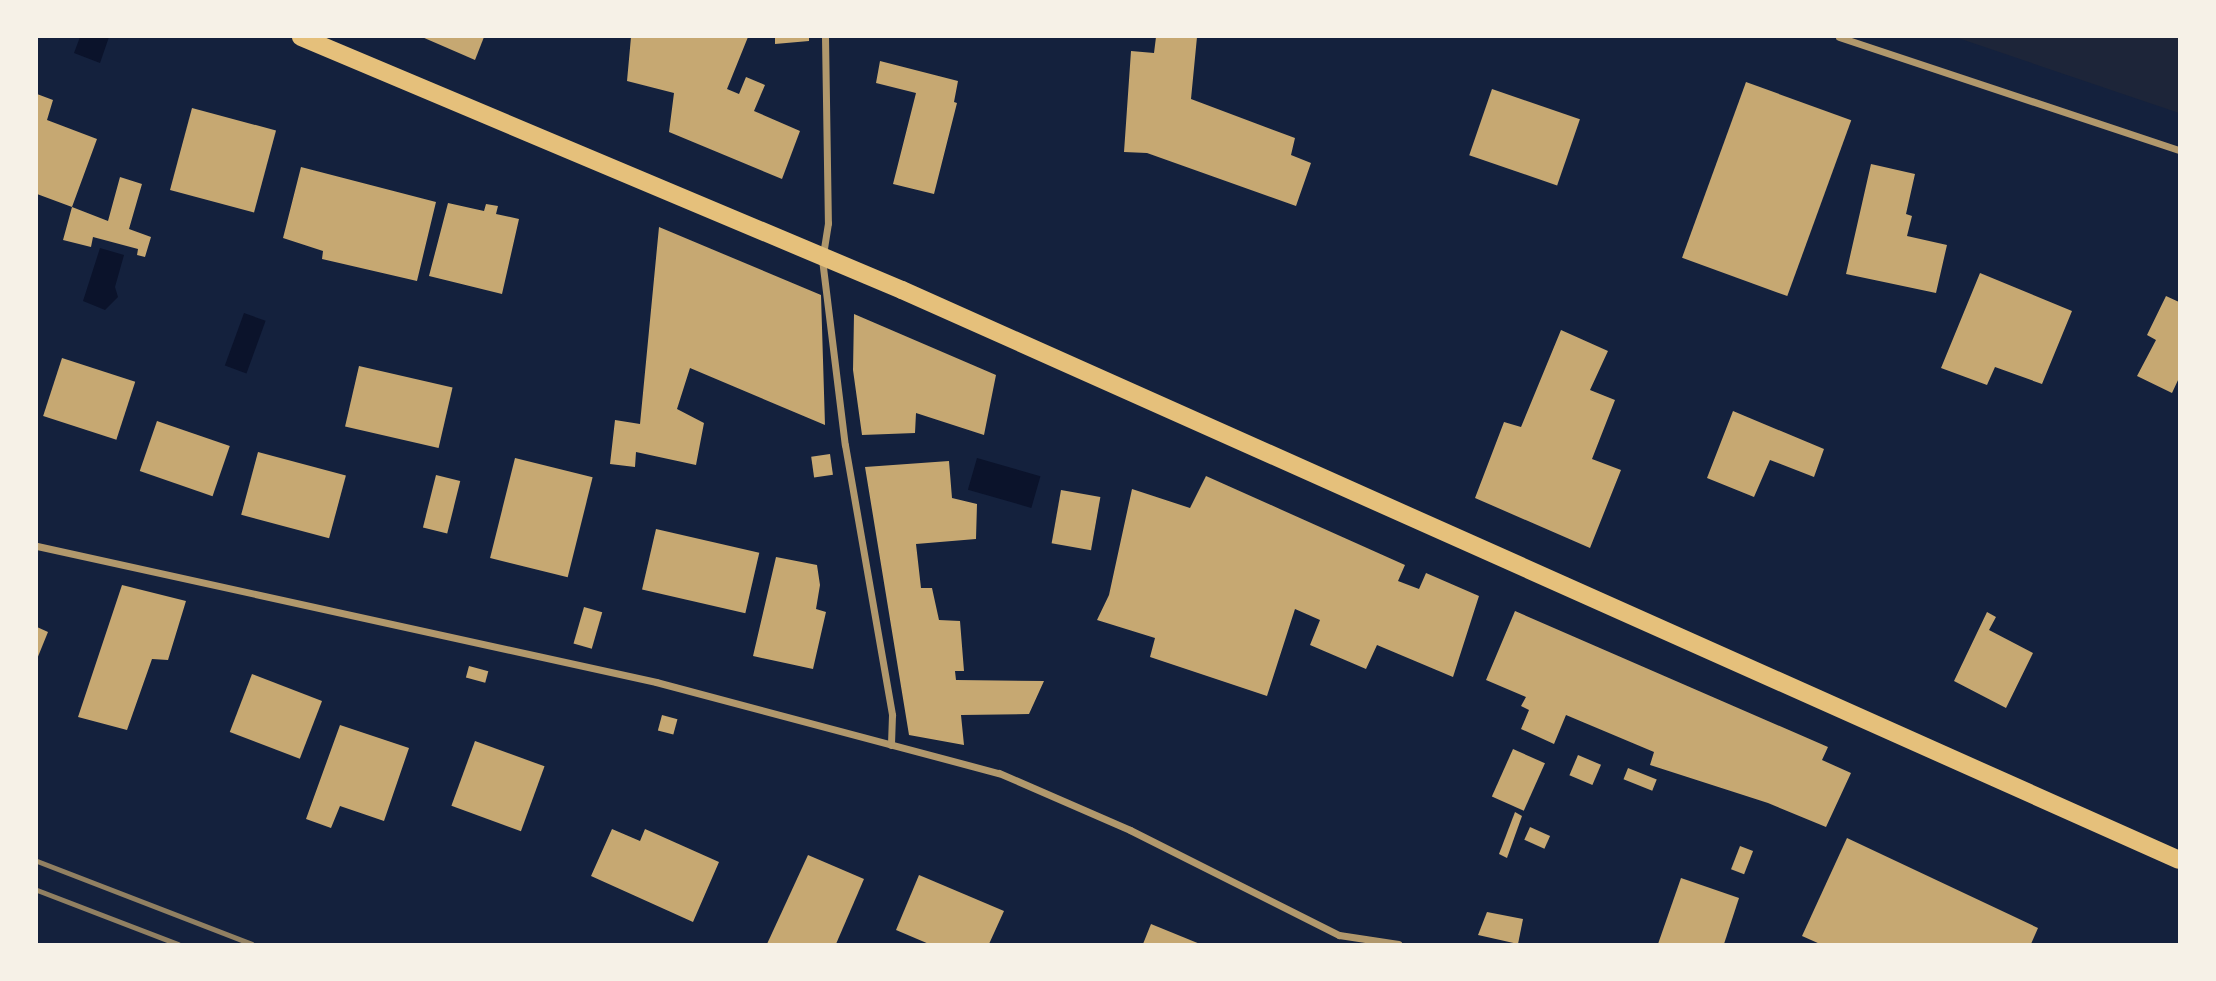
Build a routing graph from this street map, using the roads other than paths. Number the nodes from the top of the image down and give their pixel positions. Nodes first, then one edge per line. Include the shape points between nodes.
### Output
1 (301, 37) edge
2 (825, 37) edge
3 (1839, 37) edge
4 (2179, 150) edge
5 (822, 259) junction
6 (37, 546) edge
7 (891, 745) junction
8 (2179, 860) edge
9 (1398, 944) edge

1 - 5 main road
2 - 5 street via 828,223
3 - 4 street
5 - 7 street via 845,445 892,715
5 - 8 main road via 902,290
6 - 7 street via 656,682
7 - 9 street via 999,774 1130,830 1339,936

